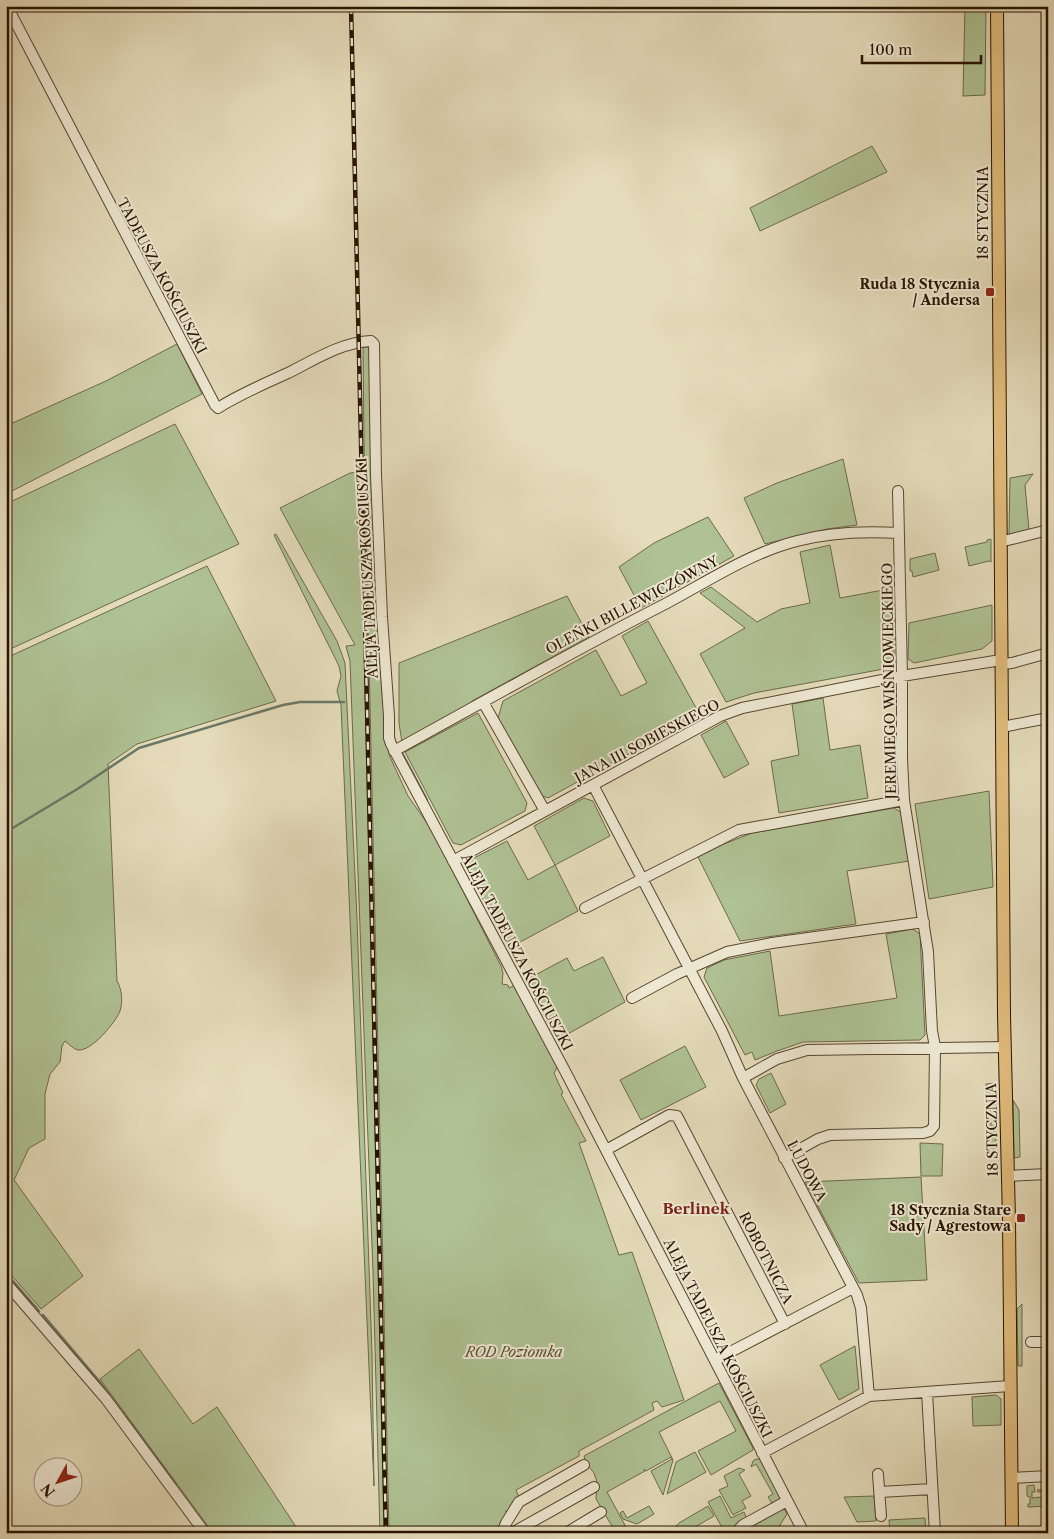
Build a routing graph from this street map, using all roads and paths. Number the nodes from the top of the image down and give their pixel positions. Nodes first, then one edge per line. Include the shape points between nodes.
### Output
1 (7, 6) edge
2 (997, 6) edge
3 (372, 341) joint
4 (898, 491) dead end
5 (1048, 530) edge
6 (898, 534) junction
7 (1001, 540) junction
8 (1048, 653) edge
9 (1001, 662) junction
10 (902, 676) junction
11 (483, 702) junction
12 (1048, 718) edge
13 (1002, 727) junction
14 (394, 752) junction
15 (593, 785) junction
16 (904, 800) junction
17 (545, 811) junction
18 (453, 861) junction
19 (642, 880) junction
20 (585, 908) dead end
21 (924, 922) junction
22 (689, 969) junction
23 (632, 998) dead end
24 (1005, 1047) junction
25 (935, 1048) junction
26 (743, 1078) junction
27 (606, 1150) junction
28 (784, 1158) junction
29 (1048, 1174) edge
30 (1008, 1176) junction
31 (6, 1283) edge
32 (853, 1288) junction
33 (785, 1324) junction
34 (1031, 1342) dead end
35 (1048, 1342) edge
36 (714, 1360) junction
37 (1010, 1386) junction
38 (927, 1392) junction
39 (869, 1396) junction
40 (762, 1453) junction
41 (584, 1465) dead end
42 (878, 1474) dead end
43 (1048, 1476) edge
44 (1011, 1478) junction
45 (594, 1487) dead end
46 (932, 1489) junction
47 (880, 1492) junction
48 (787, 1501) junction
49 (601, 1512) dead end
50 (881, 1516) dead end
51 (517, 1531) edge
52 (205, 1533) edge
53 (502, 1533) edge
54 (566, 1533) edge
55 (740, 1533) edge
56 (804, 1533) edge
57 (935, 1533) edge
58 (1012, 1533) edge

1 - 3 street, TADEUSZA KOŚCIUSZKI via 218,408 340,348
2 - 7 main road, 18 STYCZNIA
3 - 14 street, ALEJA TADEUSZA KOŚCIUSZKI via 375,348 383,647 389,738
4 - 6 street, JEREMIEGO WIŚNIOWIECKIEGO
5 - 7 street
6 - 10 street, JEREMIEGO WIŚNIOWIECKIEGO
6 - 11 street, OLEŃKI BILLEWICZÓWNY via 833,534 798,540 756,554
7 - 9 main road, 18 STYCZNIA
8 - 9 street via 1012,663
9 - 10 street, JANA III SOBIESKIEGO
9 - 13 main road, 18 STYCZNIA
10 - 15 street, JANA III SOBIESKIEGO via 742,708 720,716
10 - 16 street, JEREMIEGO WIŚNIOWIECKIEGO
11 - 14 street, OLEŃKI BILLEWICZÓWNY
11 - 17 street
12 - 13 street
13 - 24 main road, 18 STYCZNIA
14 - 18 street, ALEJA TADEUSZA KOŚCIUSZKI
15 - 17 street, JANA III SOBIESKIEGO
15 - 19 street, LUDOWA
16 - 19 street via 738,830
16 - 21 street, JEREMIEGO WIŚNIOWIECKIEGO
17 - 18 street, JANA III SOBIESKIEGO
18 - 27 street, ALEJA TADEUSZA KOŚCIUSZKI
19 - 20 street
19 - 22 street, LUDOWA
21 - 22 street via 738,950 713,957
21 - 25 street, JEREMIEGO WIŚNIOWIECKIEGO
22 - 23 street
22 - 26 street, LUDOWA
24 - 25 street
24 - 30 main road, 18 STYCZNIA
25 - 26 street via 807,1050 777,1059
25 - 28 street, JEREMIEGO WIŚNIOWIECKIEGO via 933,1129 923,1133 830,1135 818,1138
26 - 28 street, LUDOWA
27 - 33 street, ROBOTNICZA via 669,1115 676,1116
27 - 36 street, ALEJA TADEUSZA KOŚCIUSZKI
28 - 32 street, LUDOWA
29 - 30 street
30 - 37 main road, 18 STYCZNIA
31 - 52 street via 117,1413
32 - 33 street
32 - 39 street, LUDOWA via 861,1308
33 - 36 street
34 - 35 street
36 - 40 street, ALEJA TADEUSZA KOŚCIUSZKI
37 - 38 street
37 - 44 main road, 18 STYCZNIA
38 - 39 street
38 - 46 street
39 - 40 street
40 - 48 street, ALEJA TADEUSZA KOŚCIUSZKI
41 - 53 street via 519,1502
42 - 47 street
43 - 44 street
44 - 58 main road, 18 STYCZNIA
45 - 51 street
46 - 47 street
46 - 57 street
47 - 50 street
48 - 55 street via 743,1525
48 - 56 street, ALEJA TADEUSZA KOŚCIUSZKI
49 - 54 street

